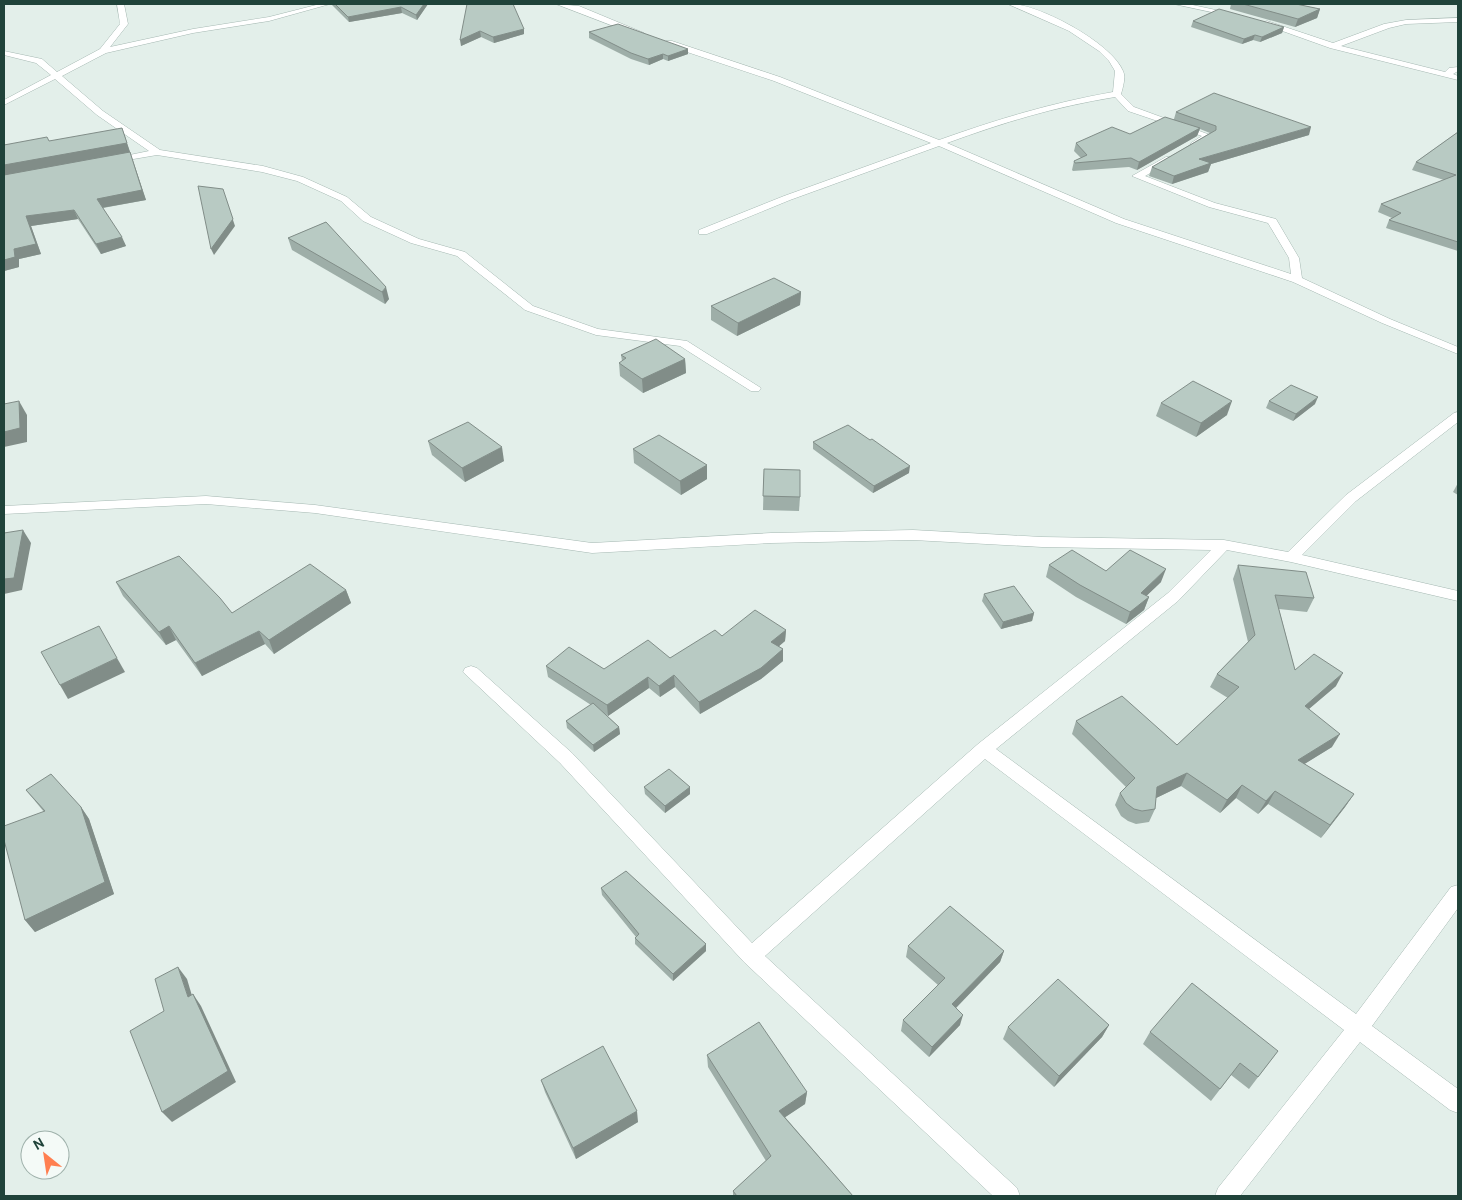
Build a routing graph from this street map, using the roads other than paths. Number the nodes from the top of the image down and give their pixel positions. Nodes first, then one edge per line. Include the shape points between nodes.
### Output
1 (120, 4) edge
2 (300, 4) edge
3 (327, 4) edge
4 (332, 4) edge
5 (560, 4) edge
6 (1012, 4) edge
7 (1178, 4) edge
8 (1243, 17) edge
9 (1252, 19) edge
10 (1458, 20) edge
11 (1334, 46) junction
12 (103, 50) junction
13 (4, 54) edge
14 (1458, 69) edge
15 (1447, 75) junction
16 (56, 76) junction
17 (1458, 78) edge
18 (1117, 94) junction
19 (4, 103) edge
20 (939, 142) junction
21 (157, 152) junction
22 (103, 162) edge
23 (703, 232) dead end
24 (1297, 280) junction
25 (1458, 350) edge
26 (755, 388) dead end
27 (1458, 416) edge
28 (4, 510) edge
29 (1224, 545) junction
30 (1291, 557) junction
31 (1458, 596) edge
32 (471, 672) dead end
33 (984, 749) junction
34 (1458, 893) edge
35 (752, 956) junction
36 (1359, 1027) junction
37 (1458, 1102) edge
38 (1009, 1196) edge
39 (1226, 1196) edge

1 - 12 street via 124,24
2 - 3 street
3 - 4 street
3 - 12 street via 269,19
5 - 20 street via 778,80
6 - 18 street via 1048,17 1089,39 1111,59 1119,72
7 - 8 street
9 - 11 street
10 - 11 street via 1406,22
11 - 15 street
12 - 16 street
13 - 16 street via 39,61
14 - 15 street
15 - 17 street
16 - 19 street
16 - 21 street via 100,113
18 - 20 street via 1005,118
18 - 24 street via 1132,109 1209,136 1137,176 1212,205 1272,221 1294,258
20 - 23 street
20 - 24 street via 1120,221
21 - 22 street
21 - 26 street via 263,169 300,179 344,199 367,219 415,241 461,254 529,308 596,332 683,343
24 - 25 street
27 - 30 street via 1351,498
28 - 29 street via 206,500 315,508 592,548 912,534 1042,542
29 - 30 street
29 - 33 street via 1173,597
30 - 31 street
32 - 35 street via 566,758
33 - 35 street
33 - 36 street
34 - 36 street
35 - 38 street
36 - 37 street
36 - 39 street

